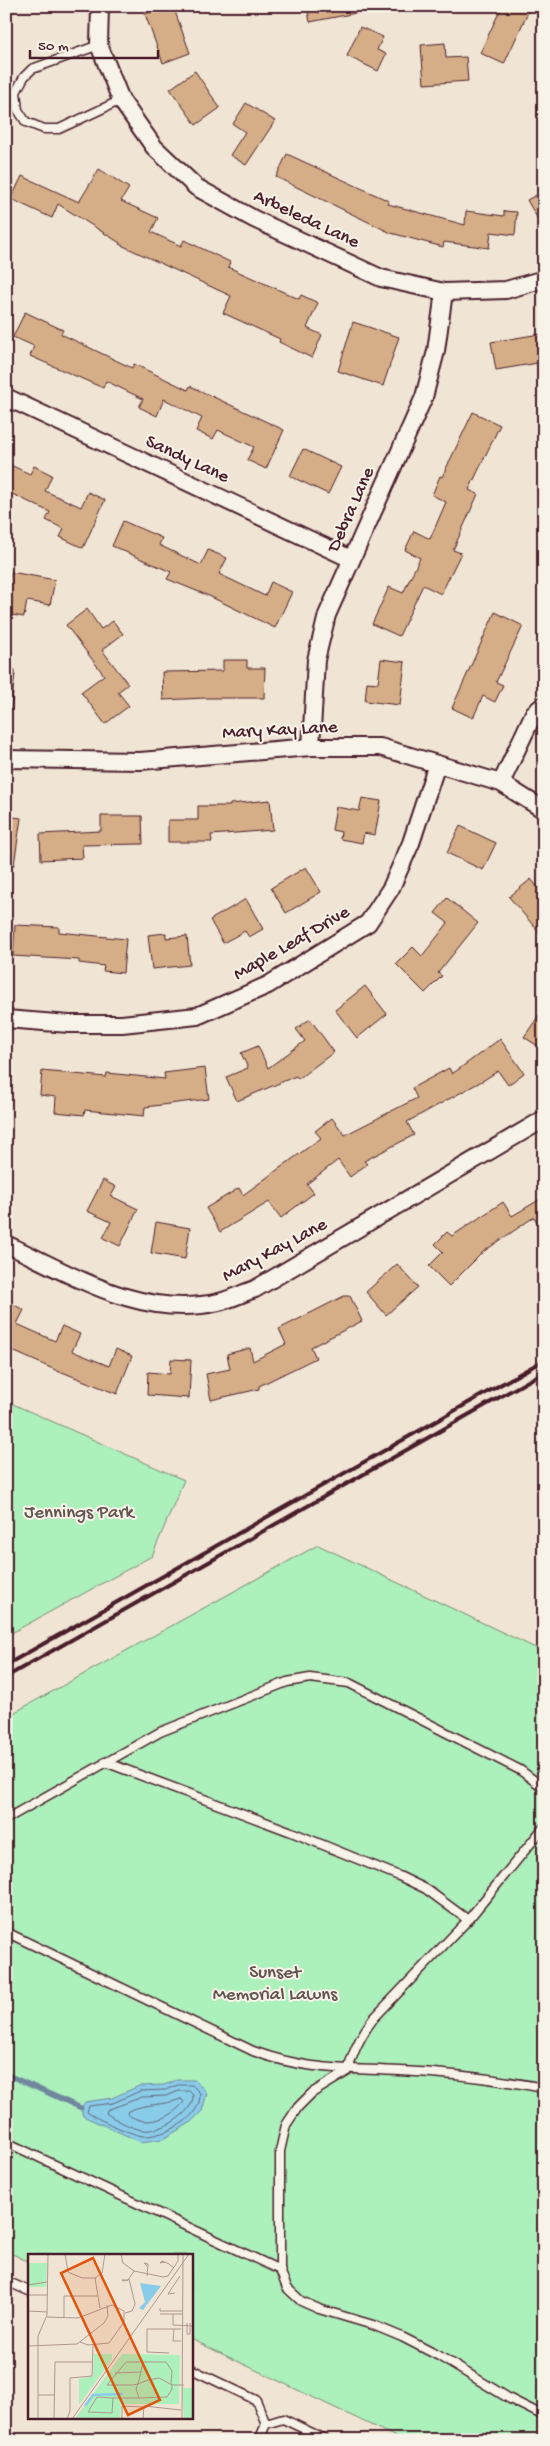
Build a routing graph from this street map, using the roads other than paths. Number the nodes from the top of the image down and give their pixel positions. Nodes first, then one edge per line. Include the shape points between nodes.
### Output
1 (100, 6) edge
2 (99, 45) junction
3 (121, 100) junction
4 (544, 279) edge
5 (444, 292) junction
6 (6, 397) edge
7 (351, 559) junction
8 (10, 672) dead end
9 (544, 705) edge
10 (6, 710) edge
11 (310, 747) junction
12 (6, 759) edge
13 (437, 764) junction
14 (501, 783) junction
15 (544, 810) edge
16 (6, 1019) edge
17 (544, 1119) edge
18 (6, 1244) edge
19 (105, 1762) junction
20 (544, 1788) edge
21 (6, 1819) edge
22 (544, 1827) edge
23 (468, 1920) junction
24 (6, 1932) edge
25 (348, 2071) junction
26 (544, 2088) edge
27 (6, 2142) edge
28 (280, 2270) junction
29 (6, 2281) edge
30 (28, 2291) edge
31 (192, 2369) edge
32 (544, 2416) edge
33 (266, 2424) junction
34 (259, 2440) edge
35 (327, 2440) edge

1 - 2 street
2 - 3 street, Arbeleda Lane
2 - 3 lane via 32,69 24,76 16,92 18,110 26,122 44,129 59,129
3 - 5 street, Arbeleda Lane via 154,147 196,187 254,219 381,278
4 - 5 street, Arbeleda Lane via 506,290
5 - 7 street, Debra Lane via 436,351 424,397
6 - 7 street, Sandy Lane
7 - 11 street, Debra Lane via 327,615 316,660
8 - 10 lane
9 - 14 street via 534,713
11 - 12 street, Mary Kay Lane via 140,761
11 - 13 street, Mary Kay Lane via 380,747
13 - 14 street, Mary Kay Lane
13 - 16 street, Maple Leaf Drive via 407,852 391,888 368,923 268,985 198,1016 122,1024
14 - 15 street, Mary Kay Lane
17 - 18 street, Mary Kay Lane via 255,1288 219,1302 155,1305 118,1297
19 - 20 lane via 160,1732 287,1682 320,1679 349,1683 520,1770
19 - 21 lane
19 - 23 lane via 399,1876 426,1889
22 - 23 lane
23 - 25 lane via 373,2019 360,2037
24 - 25 lane via 253,2051 304,2066
25 - 26 lane via 458,2074
25 - 28 lane via 312,2093 286,2125 280,2152
27 - 28 lane
28 - 32 lane via 288,2288 301,2301 402,2337
29 - 30 lane
31 - 33 lane via 256,2400
33 - 34 lane
33 - 35 lane via 283,2419

